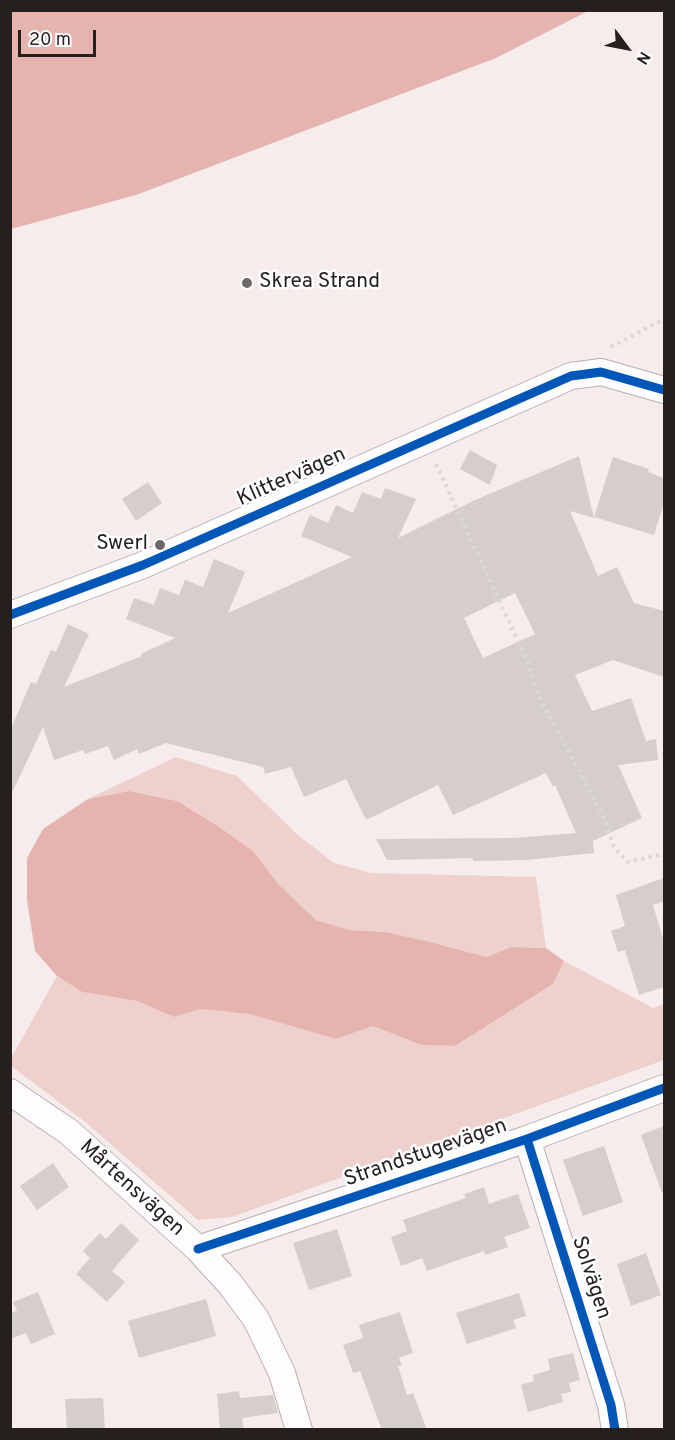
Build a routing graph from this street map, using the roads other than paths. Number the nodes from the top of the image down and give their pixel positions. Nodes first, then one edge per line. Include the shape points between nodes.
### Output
1 (664, 390) edge
2 (10, 615) edge
3 (664, 1089) edge
4 (10, 1092) edge
5 (527, 1139) junction
6 (198, 1249) junction
7 (299, 1430) edge
8 (615, 1430) edge

1 - 2 street, Klittervägen via 614,375 586,373 545,386 143,565
3 - 5 street, Strandstugevägen
4 - 6 street, Mårtensvägen via 69,1132
5 - 6 street, Strandstugevägen
5 - 8 street, Solvägen via 611,1405
6 - 7 street, Mårtensvägen via 256,1319 282,1373

